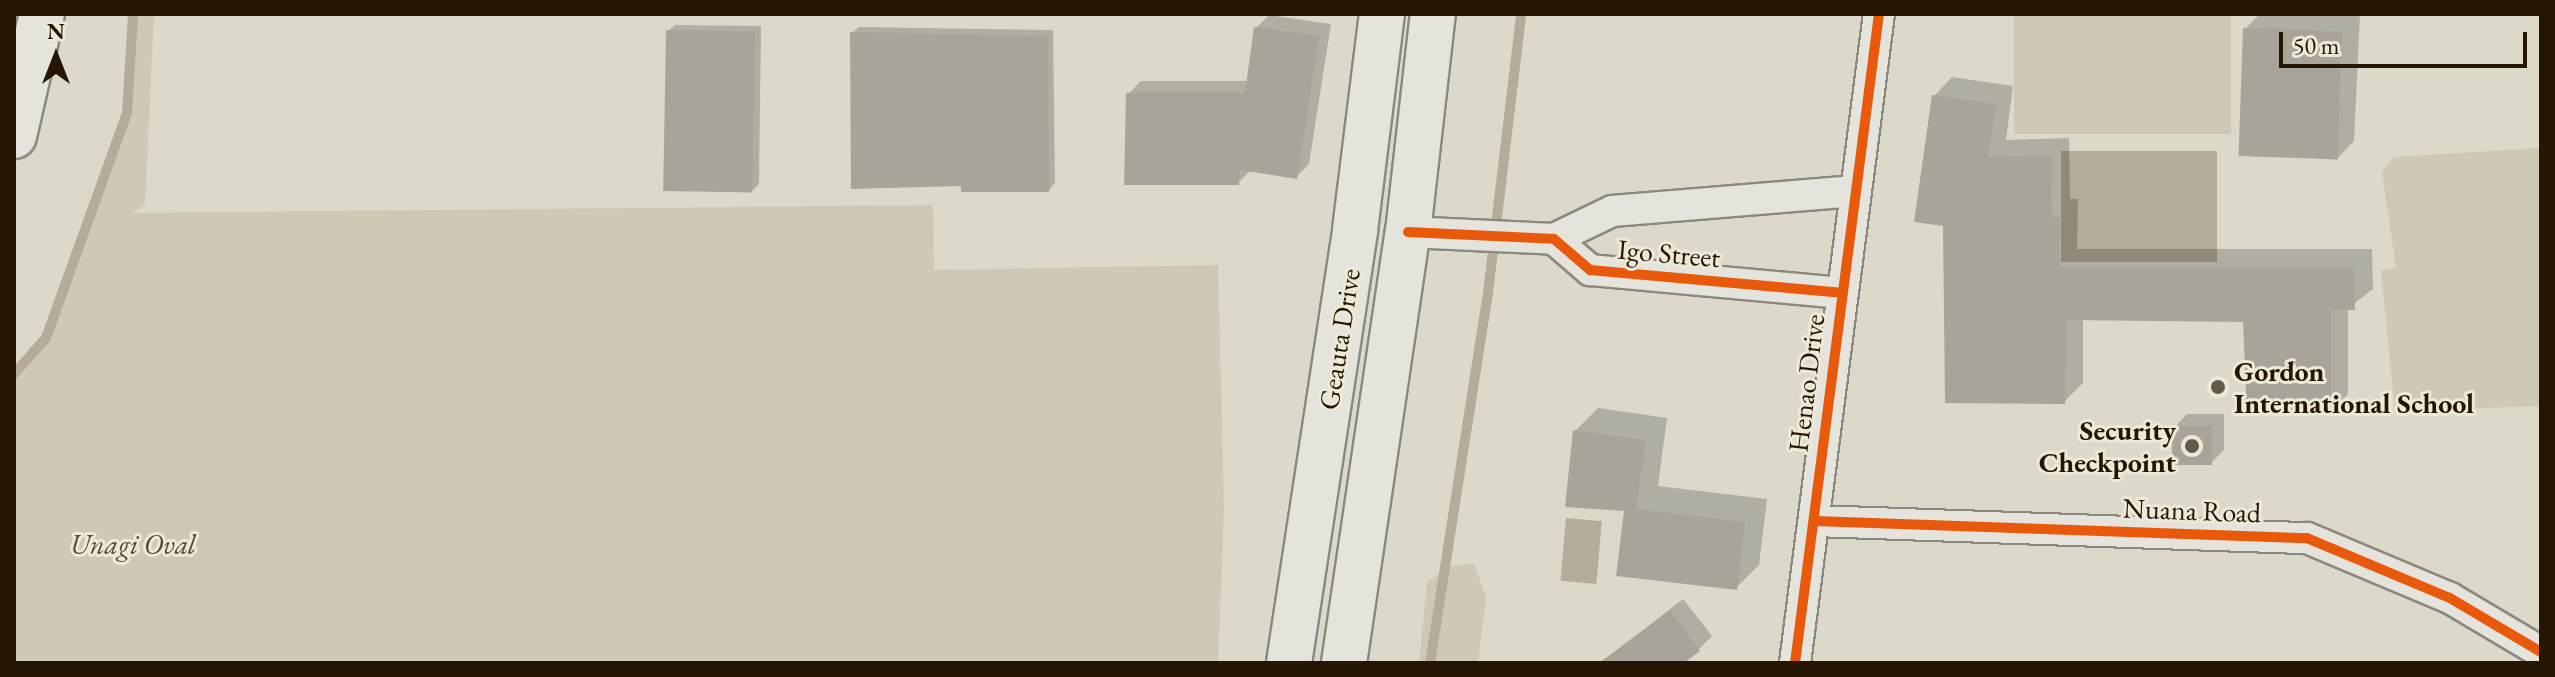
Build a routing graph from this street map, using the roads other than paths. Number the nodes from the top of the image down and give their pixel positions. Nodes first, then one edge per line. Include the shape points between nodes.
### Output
1 (42, 14) edge
2 (1382, 14) edge
3 (1433, 14) edge
4 (1879, 14) edge
5 (14, 136) edge
6 (1855, 191) junction
7 (1424, 233) junction
8 (1554, 239) junction
9 (1841, 293) junction
10 (1815, 521) junction
11 (2541, 652) edge
12 (1289, 663) edge
13 (1344, 663) edge
14 (1795, 663) edge

1 - 5 main road
2 - 12 main road, Geauta Drive
3 - 7 main road, Geauta Drive
4 - 6 street, Henao Drive
6 - 8 street via 1612,211
6 - 9 street, Henao Drive
7 - 8 street
7 - 13 main road, Geauta Drive
8 - 9 street, Igo Street via 1590,270
9 - 10 street, Henao Drive
10 - 11 street, Nuana Road via 2307,538 2450,598
10 - 14 street, Henao Drive

